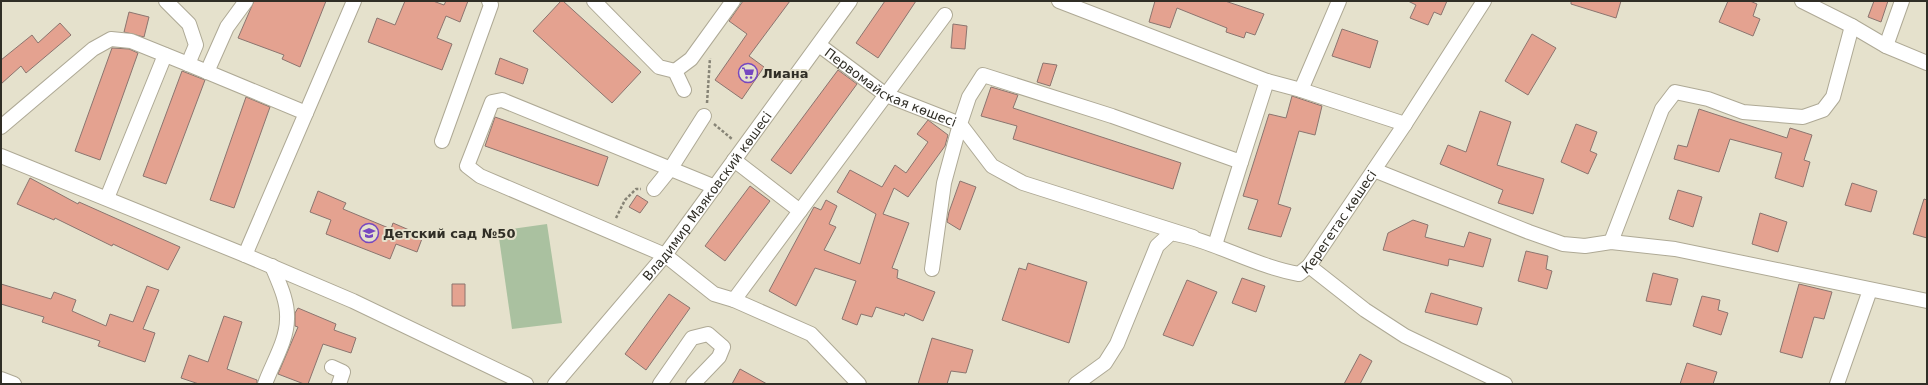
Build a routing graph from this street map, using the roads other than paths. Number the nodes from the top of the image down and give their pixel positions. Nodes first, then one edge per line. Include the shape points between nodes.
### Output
1 (166, 1) edge
2 (246, 1) edge
3 (354, 1) edge
4 (489, 1) edge
5 (594, 1) edge
6 (733, 1) edge
7 (850, 1) edge
8 (1059, 1) edge
9 (1339, 1) edge
10 (1484, 1) edge
11 (1802, 1) edge
12 (1902, 1) edge
13 (945, 15) dead end
14 (1852, 26) junction
15 (819, 45) junction
16 (1886, 46) junction
17 (165, 55) junction
18 (1927, 63) edge
19 (188, 64) junction
20 (676, 71) junction
21 (206, 72) junction
22 (1267, 81) junction
23 (684, 90) dead end
24 (1301, 90) junction
25 (886, 95) junction
26 (306, 113) junction
27 (704, 116) road end
28 (960, 124) junction
29 (1405, 124) junction
30 (1, 127) edge
31 (442, 140) dead end
32 (1, 156) edge
33 (734, 160) junction
34 (1241, 162) junction
35 (671, 168) junction
36 (1374, 170) junction
37 (715, 186) junction
38 (654, 189) road end
39 (107, 198) junction
40 (800, 211) junction
41 (1194, 237) junction
42 (1611, 242) junction
43 (1214, 245) junction
44 (245, 255) junction
45 (665, 255) junction
46 (272, 266) junction
47 (1309, 266) junction
48 (932, 269) dead end
49 (1870, 290) junction
50 (734, 300) junction
51 (1927, 301) edge
52 (332, 367) dead end
53 (1, 379) edge
54 (14, 384) edge
55 (265, 384) edge
56 (339, 384) edge
57 (526, 384) edge
58 (555, 384) edge
59 (660, 384) edge
60 (693, 384) edge
61 (859, 384) edge
62 (1076, 384) edge
63 (1505, 384) edge
64 (1837, 384) edge

1 - 19 street via 189,24 194,38 196,45
2 - 21 street via 227,27
3 - 26 street
4 - 31 street via 490,5
5 - 20 street via 659,67
6 - 20 street via 691,59
7 - 15 street, Владимир Маяковский көшесі
8 - 22 street
9 - 24 street
10 - 29 street, Керегетас көшесі
11 - 14 street
12 - 16 street
13 - 25 street
14 - 16 street
14 - 42 street via 1833,97 1823,110 1804,117 1743,112 1708,99 1675,92 1662,109
15 - 25 street, Первомайская көшесі
15 - 33 street, Владимир Маяковский көшесі
16 - 18 street
17 - 19 street
17 - 30 street via 131,41 110,39 93,49
17 - 39 street
19 - 21 street
20 - 23 street
21 - 26 street
22 - 24 street
22 - 34 street
24 - 29 street
25 - 28 street, Первомайская көшесі
25 - 40 street
26 - 44 street
27 - 35 street
28 - 34 street via 969,97 983,75 1112,116
28 - 41 street via 992,166 1023,183
28 - 48 street, Первомайская көшесі via 944,183
29 - 36 street, Керегетас көшесі
32 - 39 street
33 - 37 street, Владимир Маяковский көшесі
33 - 40 street
34 - 43 street
35 - 37 street
35 - 38 street
35 - 45 street via 502,100 492,102 467,166 480,176
36 - 42 street via 1563,244 1585,246
36 - 47 street, Керегетас көшесі
37 - 45 street, Владимир Маяковский көшесі
39 - 44 street
40 - 50 street
41 - 43 street, Керегетас көшесі
41 - 62 street, Керегетас көшесі via 1171,233 1157,246 1117,344 1105,363
42 - 49 street via 1675,249
43 - 47 street, Керегетас көшесі via 1276,270 1299,274
44 - 46 street
45 - 50 street via 714,294
45 - 58 street, Владимир Маяковский көшесі
46 - 55 street via 284,295 287,320 284,338
46 - 57 street via 353,301
47 - 63 street via 1365,310 1405,336
49 - 51 street
49 - 64 street
50 - 61 street via 811,334
52 - 56 street via 343,372
53 - 54 street
59 - 60 street via 692,338 708,334 723,346 719,357

